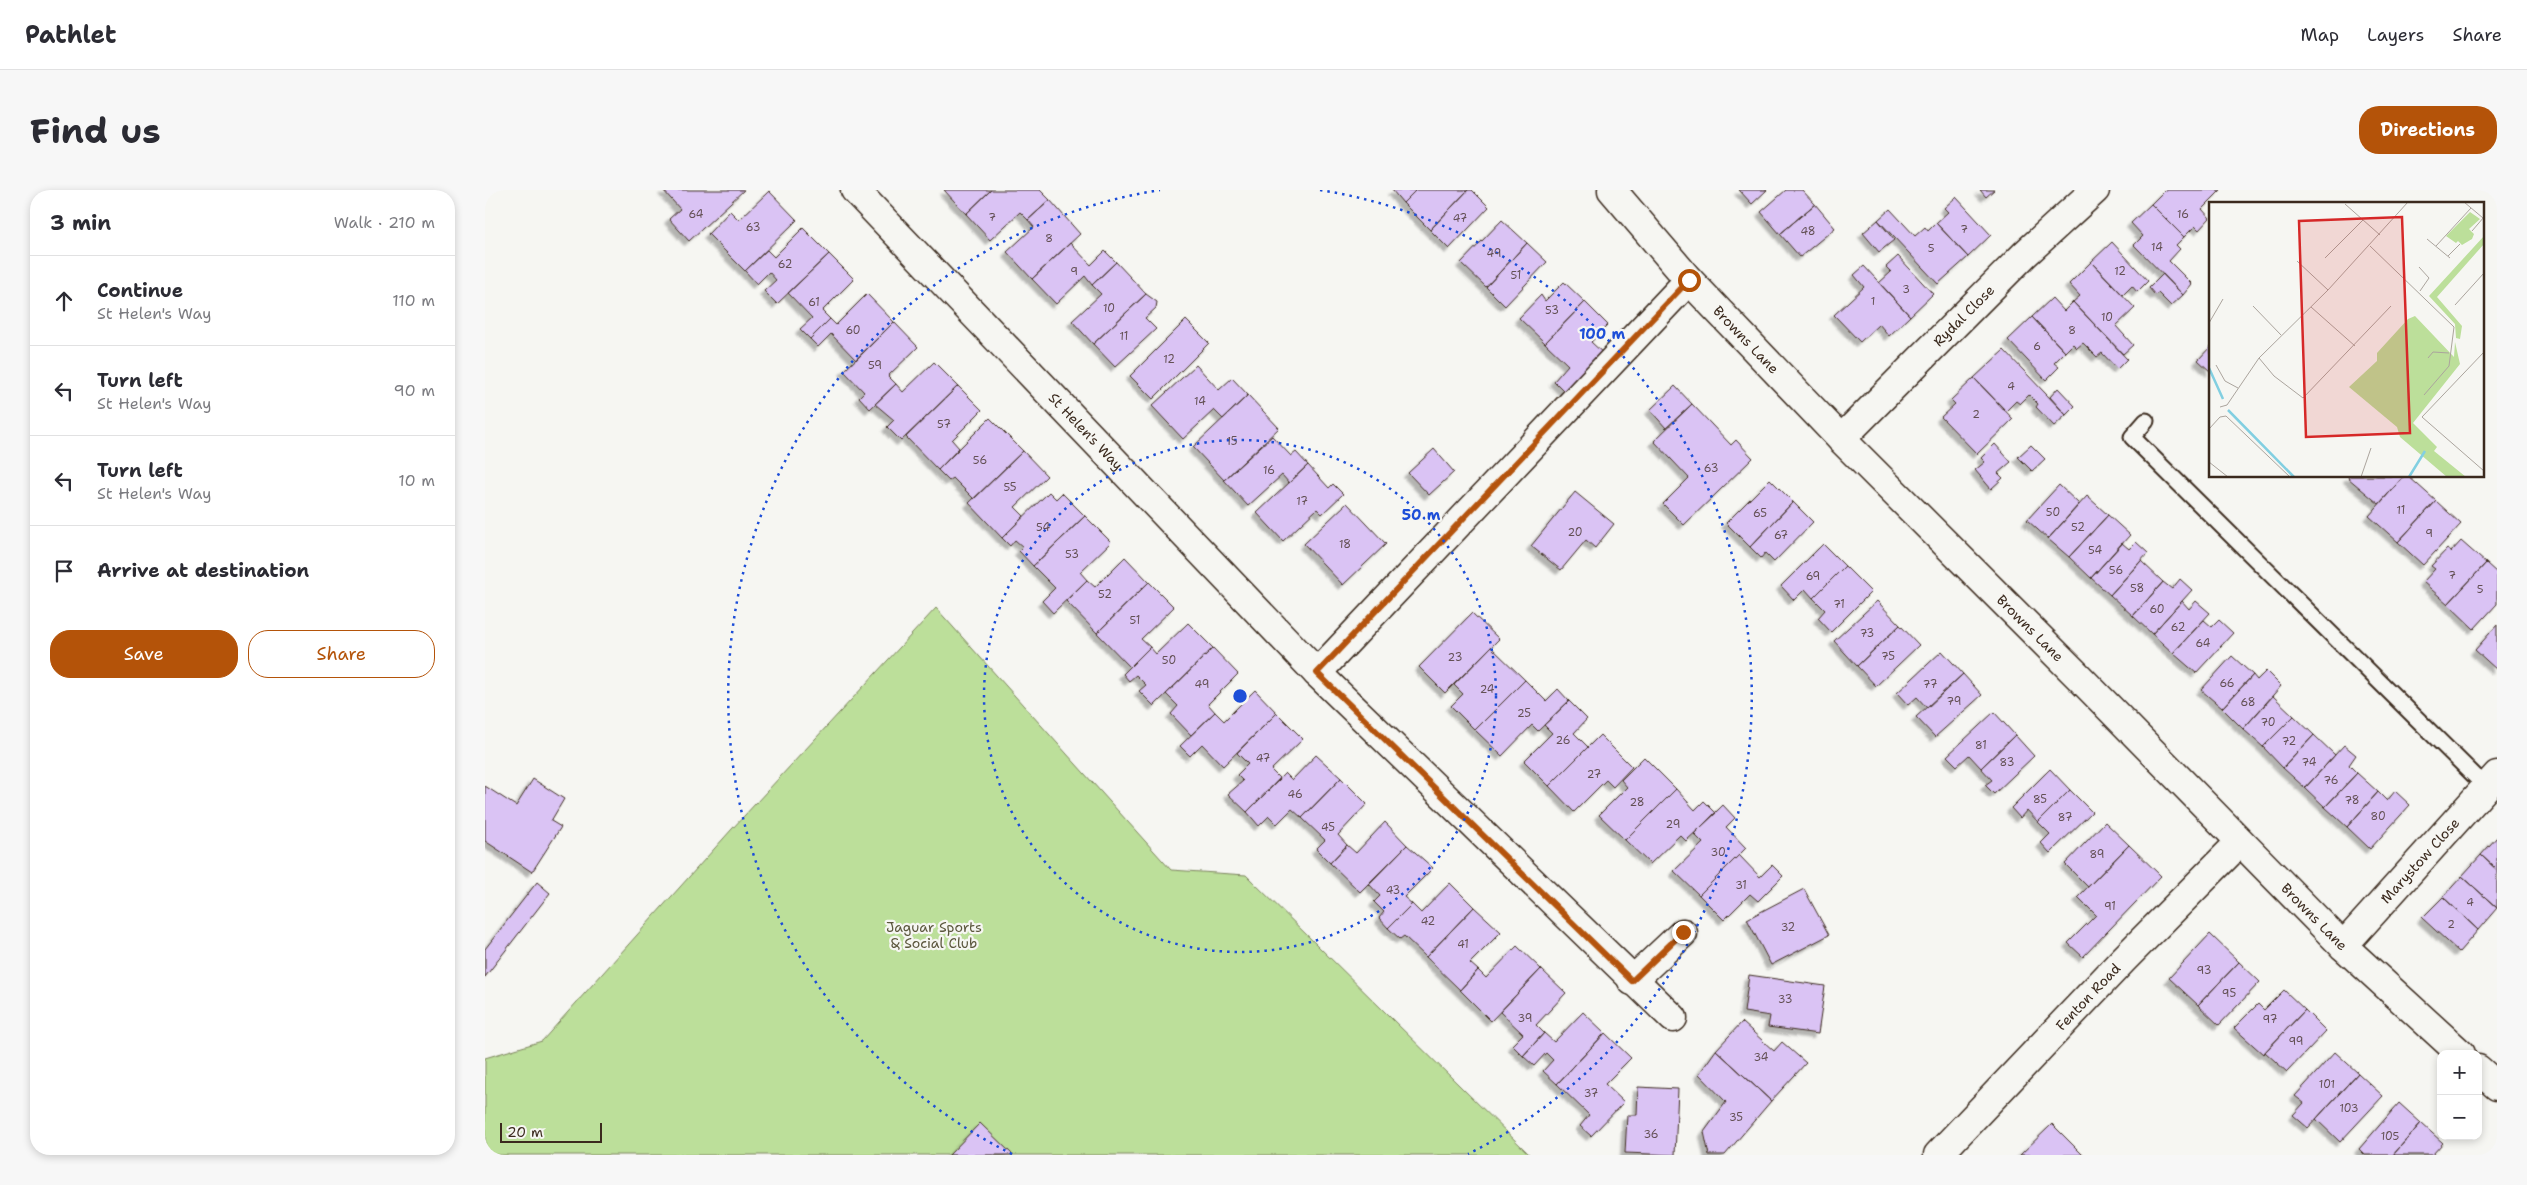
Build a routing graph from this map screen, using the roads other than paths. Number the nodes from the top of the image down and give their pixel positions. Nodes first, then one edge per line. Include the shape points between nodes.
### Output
1 (855, 190) edge
2 (1612, 190) edge
3 (2090, 192) edge
4 (1689, 280) junction
5 (2146, 421) dead end
6 (1841, 439) junction
7 (1317, 673) junction
8 (2491, 781) edge
9 (2240, 842) junction
10 (1683, 932) dead end
11 (2343, 946) junction
12 (1632, 981) junction
13 (1673, 1018) dead end
14 (2457, 1050) edge
15 (2482, 1073) edge
16 (2497, 1086) edge
17 (1938, 1155) edge

1 - 7 street, St Helen's Way
2 - 4 street, Browns Lane
3 - 6 street, Rydal Close
4 - 6 street, Browns Lane
4 - 7 street
5 - 8 lane via 2132,437
6 - 9 street, Browns Lane
7 - 12 street, St Helen's Way
8 - 11 street, Marystow Close
9 - 11 street, Browns Lane
9 - 17 street, Fenton Road
10 - 12 street
11 - 14 street, Browns Lane
12 - 13 street, St Helen's Way
15 - 16 street

